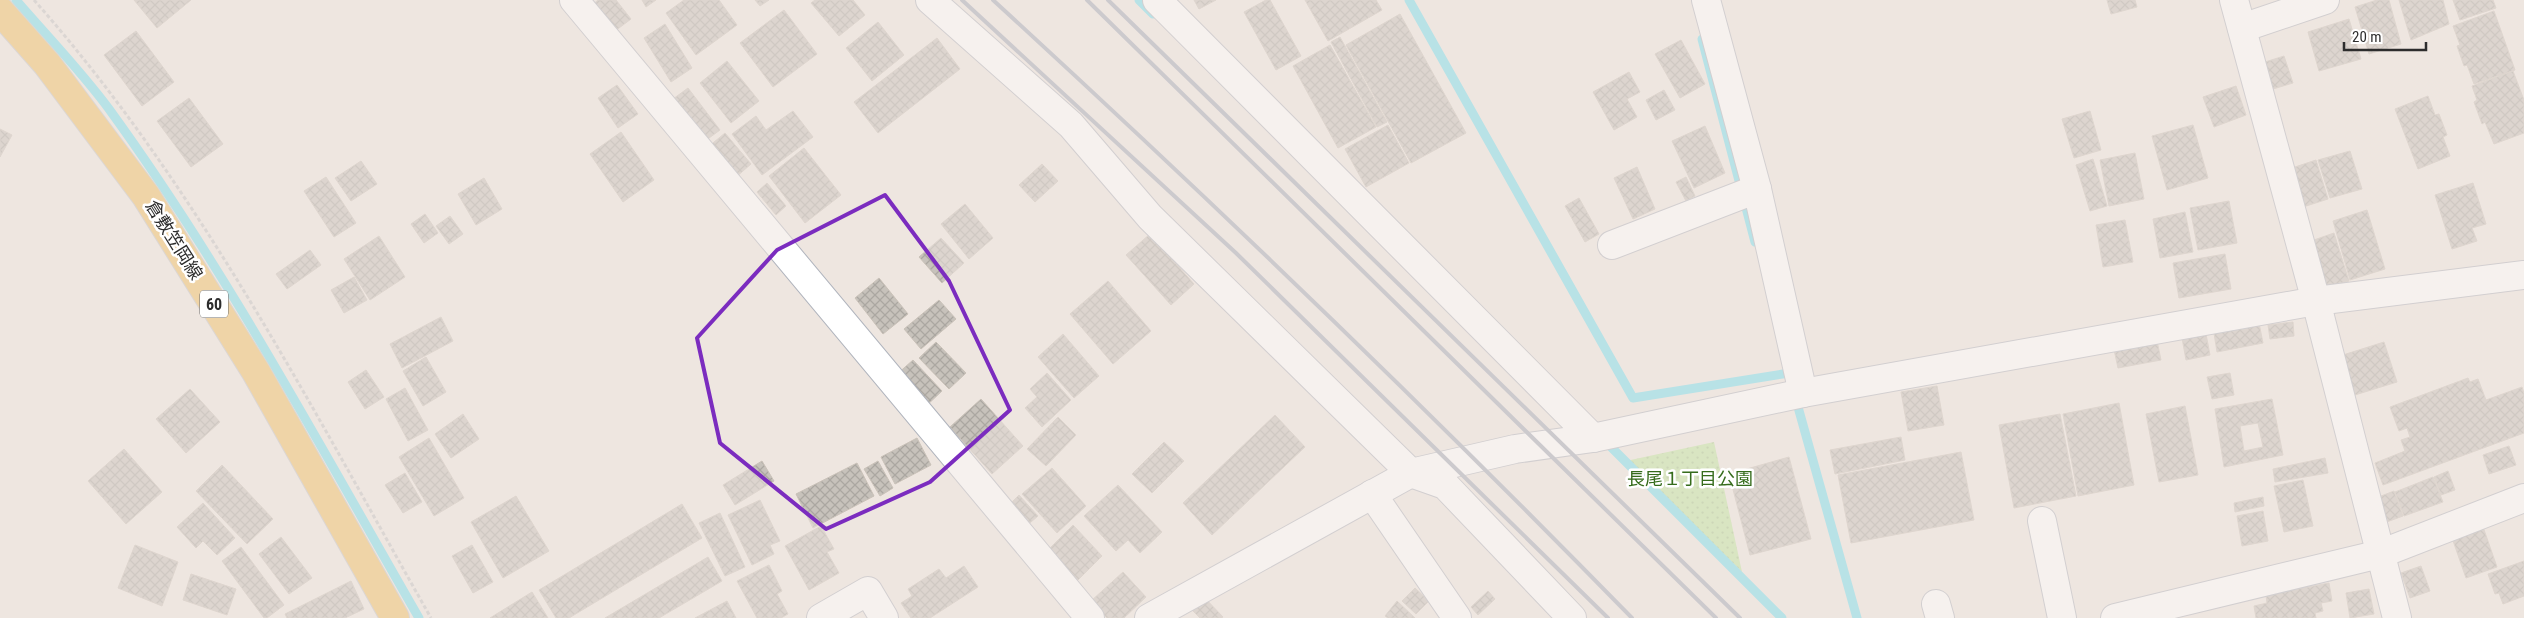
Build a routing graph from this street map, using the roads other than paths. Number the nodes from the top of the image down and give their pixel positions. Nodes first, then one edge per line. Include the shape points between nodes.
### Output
1 (574, 0) edge
2 (930, 0) edge
3 (1157, 0) edge
4 (1706, 0) edge
5 (2234, 0) edge
6 (2325, 0) edge
7 (0, 11) edge
8 (2242, 28) junction
9 (1747, 193) junction
10 (1612, 245) dead end
11 (2524, 275) edge
12 (2316, 302) junction
13 (1803, 393) junction
14 (1593, 438) junction
15 (1411, 473) junction
16 (1372, 494) junction
17 (2524, 498) edge
18 (2042, 522) dead end
19 (2380, 554) junction
20 (396, 618) edge
21 (821, 618) edge
22 (884, 618) edge
23 (1090, 618) edge
24 (1149, 618) edge
25 (1457, 618) edge
26 (1572, 618) edge
27 (2062, 618) edge
28 (2115, 618) edge
29 (2397, 618) edge

1 - 23 street
2 - 15 street via 1071,124 1150,218
3 - 14 street
4 - 9 street
5 - 8 street
6 - 8 street
7 - 20 main road, 倉敷笠岡線 / 60 via 47,64 146,196 256,372
8 - 12 street
9 - 10 street
9 - 13 street
11 - 12 street
12 - 13 street
12 - 19 street
13 - 14 street
14 - 15 street via 1515,449
15 - 16 street
15 - 26 street via 1445,485
16 - 24 street
16 - 25 street
17 - 19 street
18 - 27 street
19 - 28 street
19 - 29 street
21 - 22 street via 868,591

